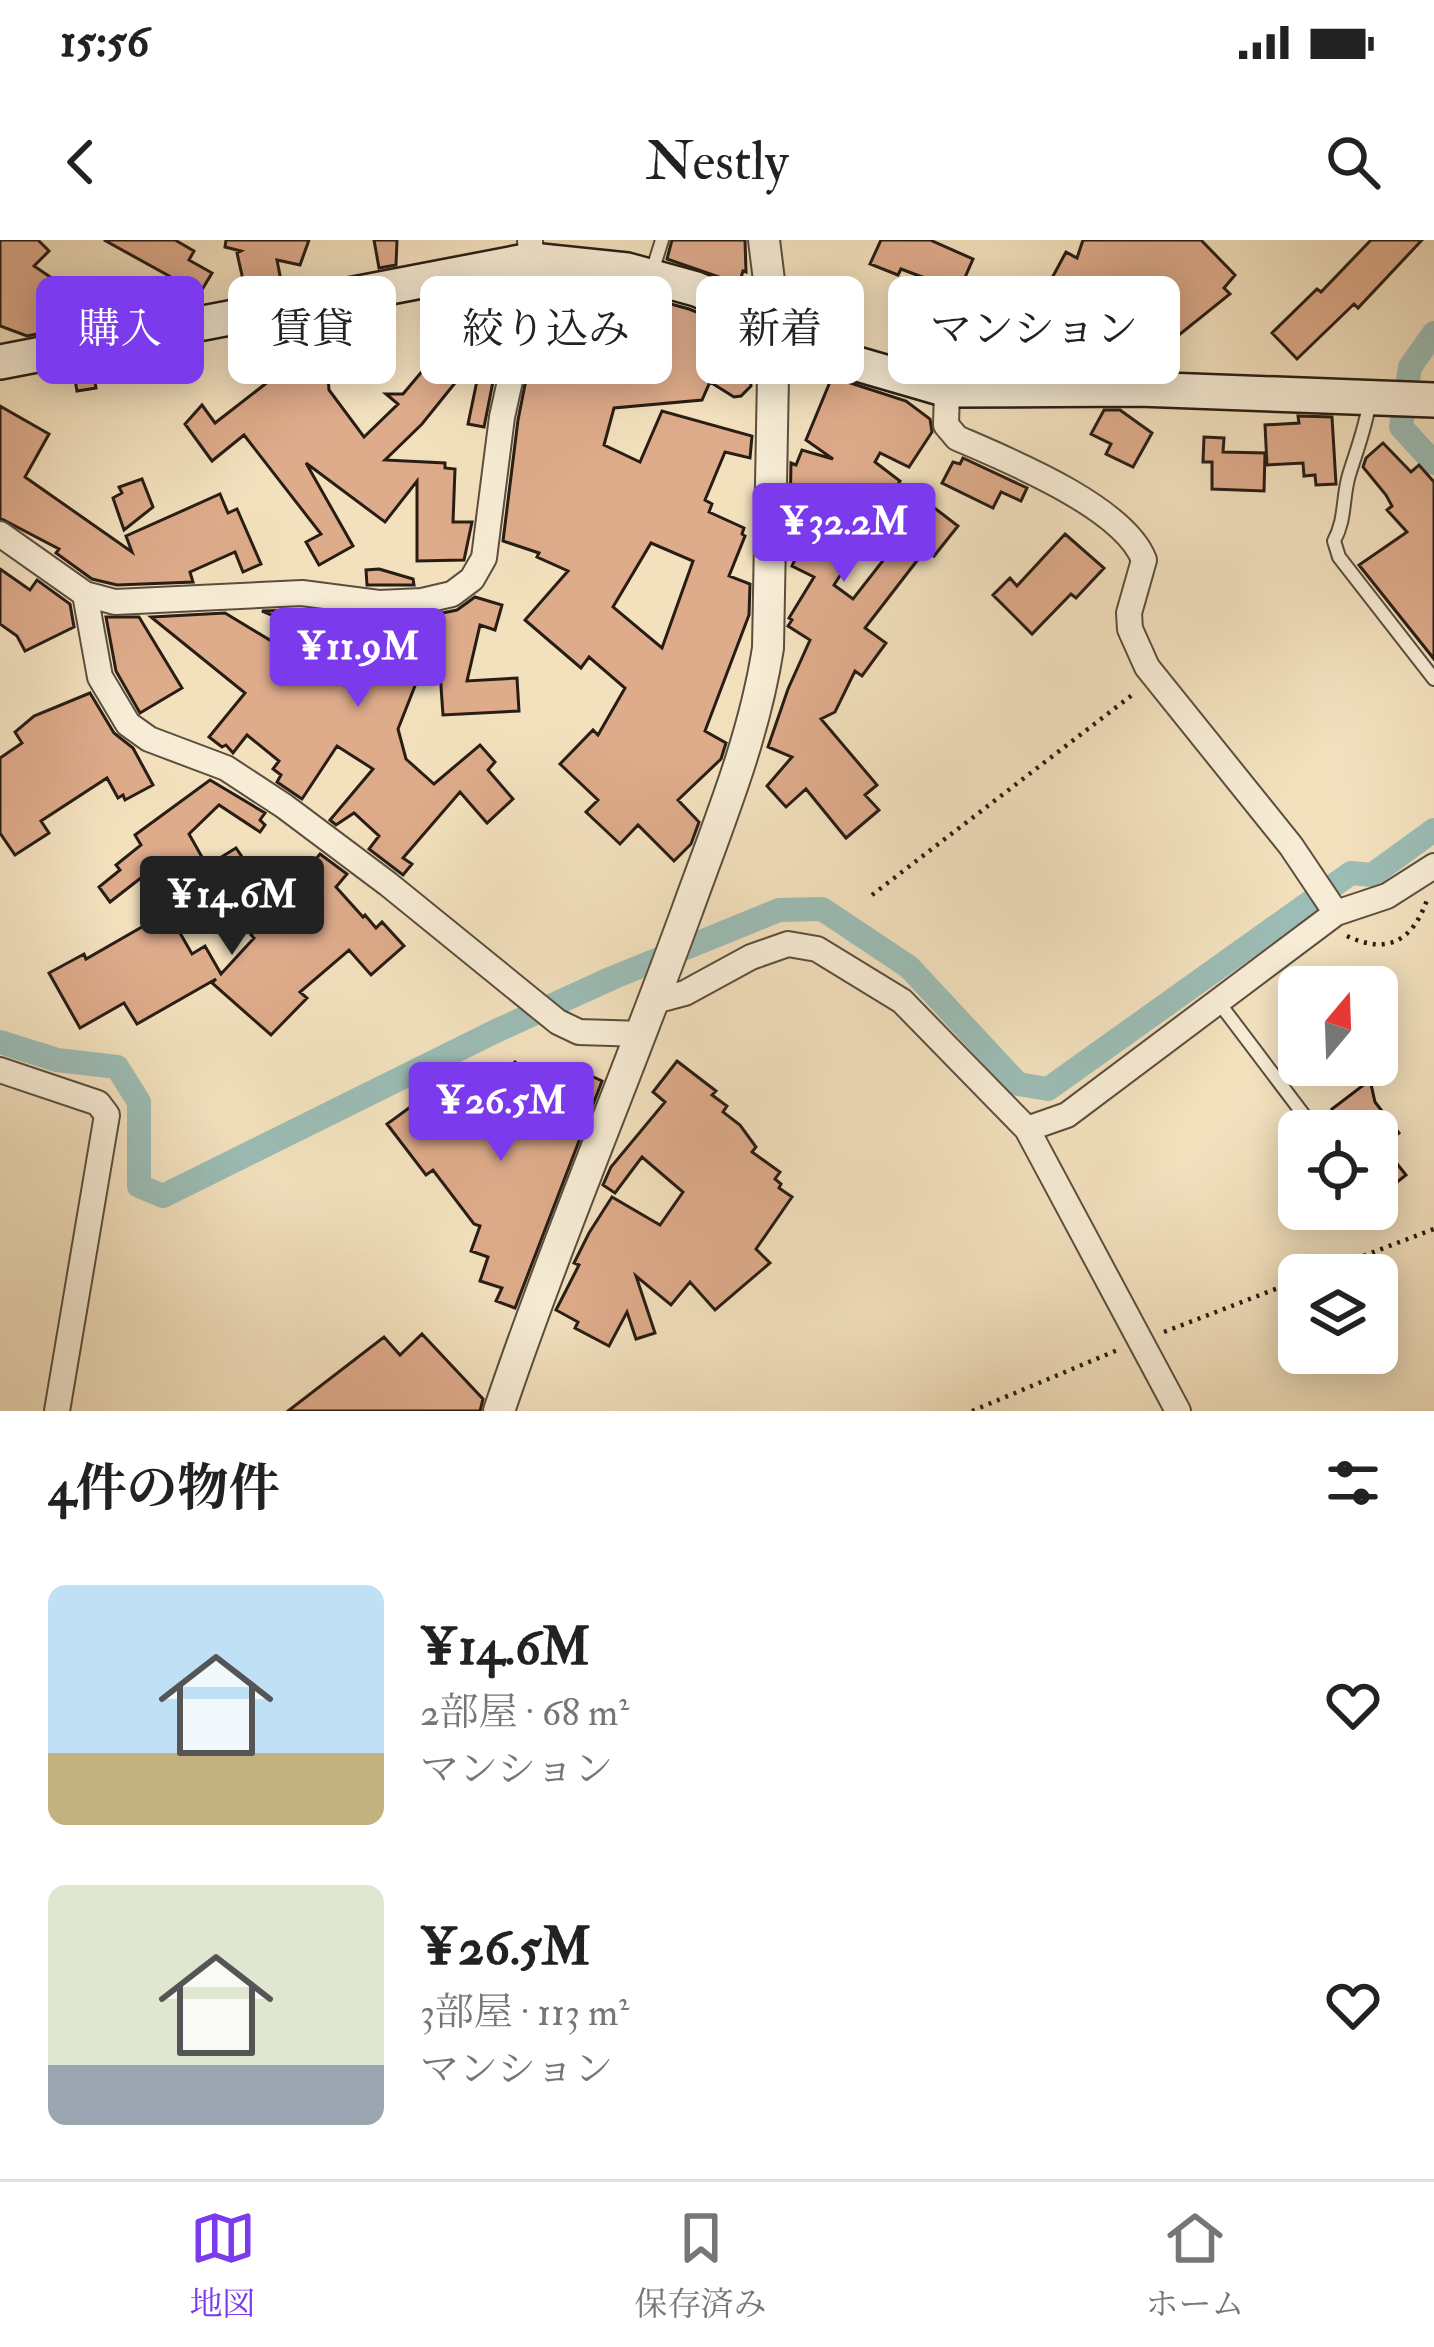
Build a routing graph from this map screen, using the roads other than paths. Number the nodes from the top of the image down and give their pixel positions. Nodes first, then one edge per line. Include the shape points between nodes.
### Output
1 (662, 240) edge
2 (764, 240) edge
3 (531, 250) edge
4 (650, 276) joint
5 (768, 276) edge
6 (0, 362) edge
7 (864, 366) edge
8 (773, 384) edge
9 (947, 390) junction
10 (1370, 398) junction
11 (1434, 400) edge
12 (0, 534) edge
13 (85, 594) junction
14 (1434, 679) edge
15 (1432, 868) edge
16 (1328, 912) junction
17 (659, 992) junction
18 (1220, 1004) junction
19 (643, 1034) junction
20 (0, 1070) edge
21 (1300, 1110) edge
22 (1028, 1130) junction
23 (57, 1411) edge
24 (500, 1411) edge
25 (1178, 1411) edge

1 - 4 lane
2 - 5 street
3 - 4 main road
3 - 6 main road
3 - 13 street via 484,558 472,579 422,602 248,593 115,602
7 - 9 main road
8 - 17 street via 768,648 750,733
9 - 10 main road
9 - 16 street via 946,424 957,438 1081,500 1139,547 1144,560 1130,629 1155,677 1312,877
10 - 11 main road
10 - 14 lane via 1334,542
12 - 13 street
13 - 19 street via 100,677 128,724 226,768 284,806 558,1022 579,1032
15 - 16 street via 1387,896
16 - 18 street
17 - 19 street
17 - 22 street via 686,993 788,944 817,949 902,1001
18 - 21 lane
18 - 22 street via 1067,1115
19 - 24 street
20 - 23 street via 98,1103 106,1115
22 - 25 street

